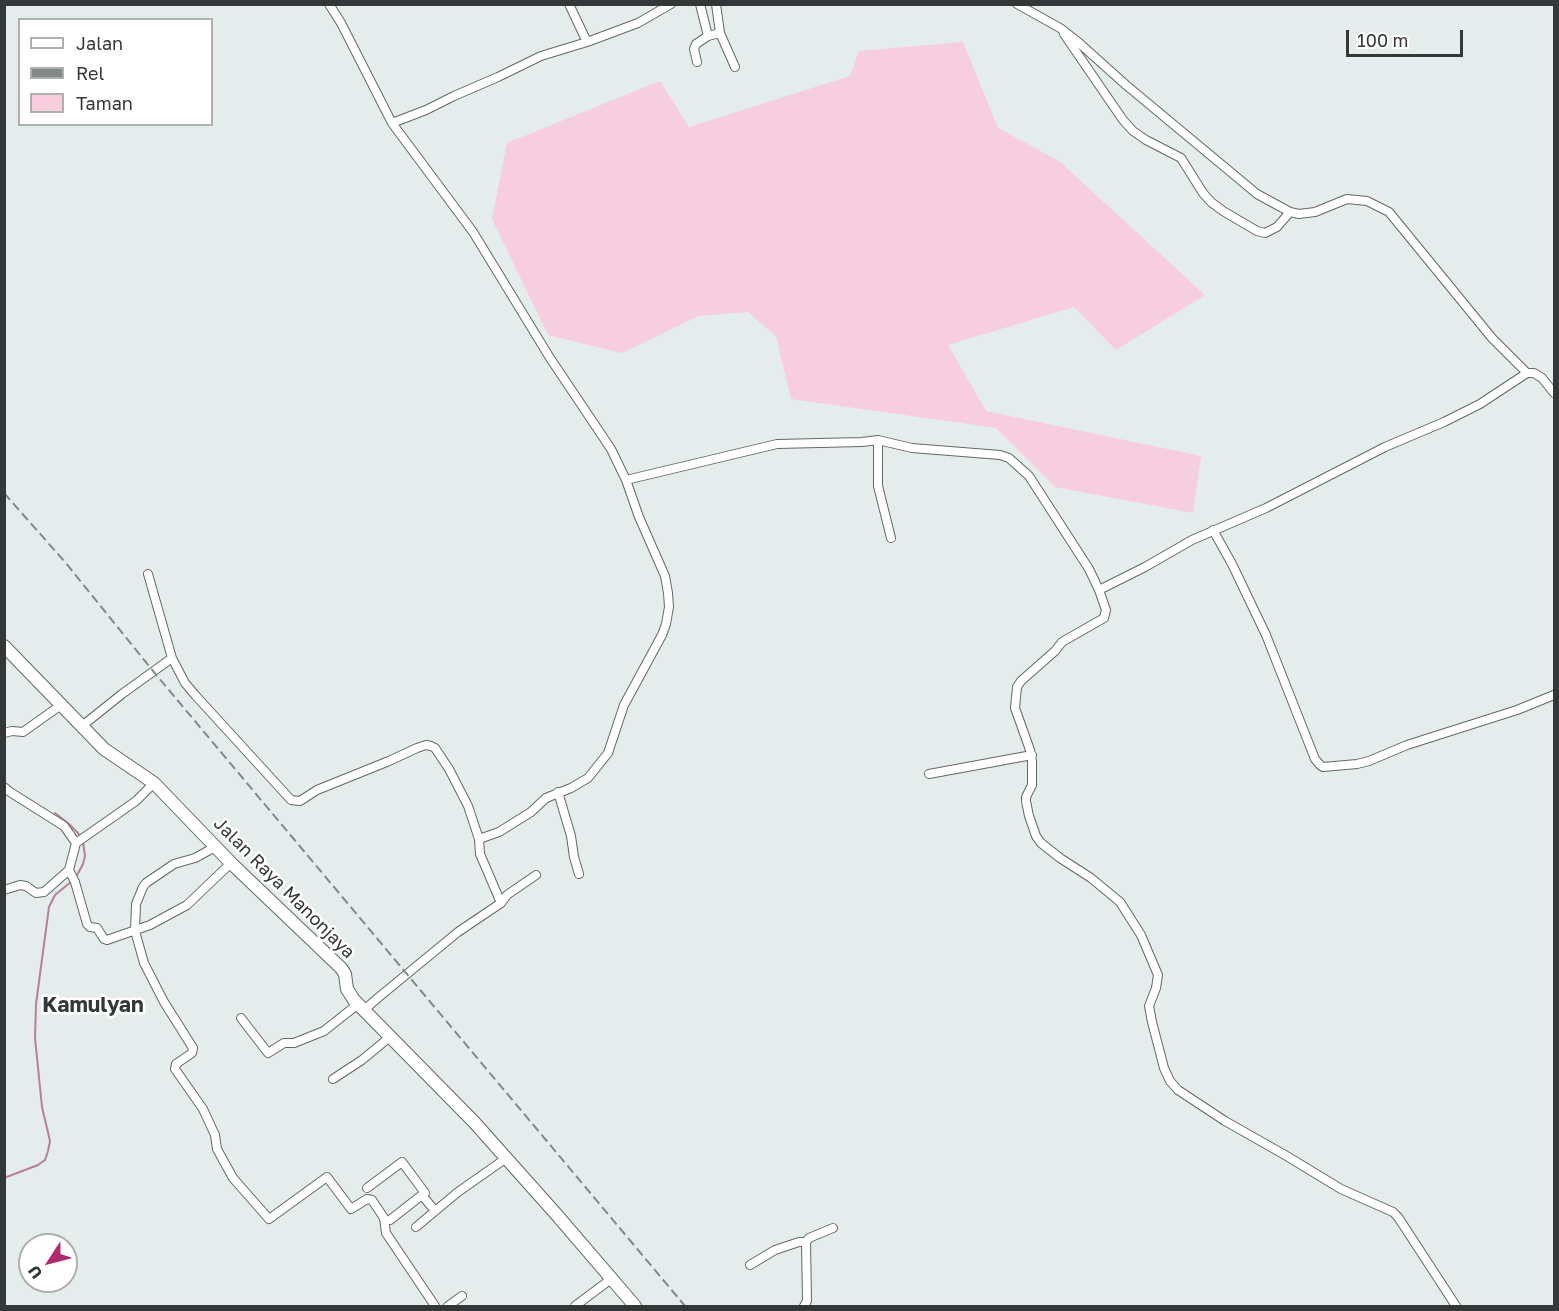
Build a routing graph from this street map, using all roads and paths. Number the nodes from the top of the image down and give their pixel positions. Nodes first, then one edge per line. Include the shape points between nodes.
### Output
1 (329, 4) edge
2 (569, 4) edge
3 (671, 4) edge
4 (700, 4) edge
5 (716, 4) edge
6 (1017, 4) edge
7 (1060, 28) junction
8 (720, 33) junction
9 (708, 36) junction
10 (587, 42) junction
11 (697, 62) dead end
12 (735, 67) dead end
13 (392, 123) junction
14 (1290, 212) junction
15 (1527, 373) junction
16 (1554, 393) edge
17 (878, 440) junction
18 (626, 480) junction
19 (1213, 530) junction
20 (891, 538) dead end
21 (148, 574) dead end
22 (1100, 590) junction
23 (4, 646) edge
24 (172, 658) junction
25 (1554, 695) edge
26 (61, 705) junction
27 (82, 726) junction
28 (4, 733) edge
29 (1032, 755) junction
30 (929, 774) dead end
31 (153, 783) junction
32 (4, 787) edge
33 (558, 792) junction
34 (479, 839) junction
35 (76, 843) junction
36 (215, 847) junction
37 (231, 863) junction
38 (579, 874) dead end
39 (536, 875) dead end
40 (72, 876) junction
41 (4, 890) edge
42 (501, 903) junction
43 (135, 931) junction
44 (361, 1007) junction
45 (241, 1018) dead end
46 (391, 1036) junction
47 (333, 1079) dead end
48 (505, 1159) junction
49 (367, 1188) dead end
50 (422, 1195) junction
51 (435, 1211) junction
52 (390, 1220) dead end
53 (416, 1227) dead end
54 (833, 1228) dead end
55 (806, 1242) junction
56 (750, 1265) dead end
57 (611, 1279) junction
58 (462, 1296) dead end
59 (435, 1306) edge
60 (448, 1306) edge
61 (575, 1306) edge
62 (635, 1306) edge
63 (805, 1306) edge
64 (1455, 1306) edge

1 - 13 street
2 - 10 street
3 - 10 street via 638,23
4 - 9 street
5 - 8 street
6 - 7 street
7 - 14 street via 1257,194
7 - 14 street via 1123,120 1146,140 1181,158 1211,202 1262,233 1277,227
8 - 9 street
8 - 12 street
9 - 11 street via 695,47
10 - 13 street via 541,56
13 - 18 street via 474,231 550,358 611,449
14 - 15 street via 1307,214 1347,199 1367,201 1389,212 1492,338
15 - 16 street via 1539,375
15 - 19 street via 1480,404
17 - 18 street via 777,444
17 - 20 street via 878,486
17 - 22 street via 912,448 1009,458 1029,476
18 - 33 street via 665,576 669,607 666,624 624,705 608,753 588,778
19 - 22 street
19 - 25 street via 1266,635 1320,765 1357,765
21 - 24 street
22 - 29 street via 1106,607 1104,618 1062,642 1017,687 1015,708
23 - 26 main road, Jalan Raya Manonjaya
24 - 27 street
24 - 34 street via 190,689 291,800 300,801 335,782 417,748 431,746 449,769
26 - 27 main road, Jalan Raya Manonjaya
26 - 28 street via 22,733
27 - 31 main road, Jalan Raya Manonjaya via 104,749
29 - 30 street
29 - 64 street via 1032,785 1025,800 1036,836 1120,903 1151,957 1158,981 1149,1006 1170,1081 1225,1121 1341,1189 1393,1212
31 - 35 street via 136,801
31 - 36 main road, Jalan Raya Manonjaya
32 - 35 street via 64,826
33 - 34 street via 499,832
33 - 38 street
34 - 42 street via 480,854
35 - 40 street
36 - 37 main road, Jalan Raya Manonjaya
36 - 43 street via 174,864 145,884 136,904
37 - 43 street via 187,905
37 - 44 main road, Jalan Raya Manonjaya via 344,971 348,993
39 - 42 street
40 - 41 street via 41,894 20,885
40 - 43 street via 90,927 98,928 105,940
42 - 44 street
43 - 59 street via 144,963 193,1048 175,1069 203,1109 216,1135 217,1149 233,1178 268,1219 327,1177 351,1209 372,1200 384,1218 386,1233
44 - 45 street via 324,1031 284,1043 268,1053
44 - 46 main road, Jalan Raya Manonjaya
46 - 47 street
46 - 48 main road, Jalan Raya Manonjaya
48 - 51 street
48 - 57 main road, Jalan Raya Manonjaya
49 - 50 street via 402,1162 425,1193
50 - 51 street
50 - 52 street
51 - 53 street
54 - 55 street
55 - 56 street via 775,1250
55 - 63 street
57 - 61 street
57 - 62 main road, Jalan Raya Manonjaya
58 - 60 street

